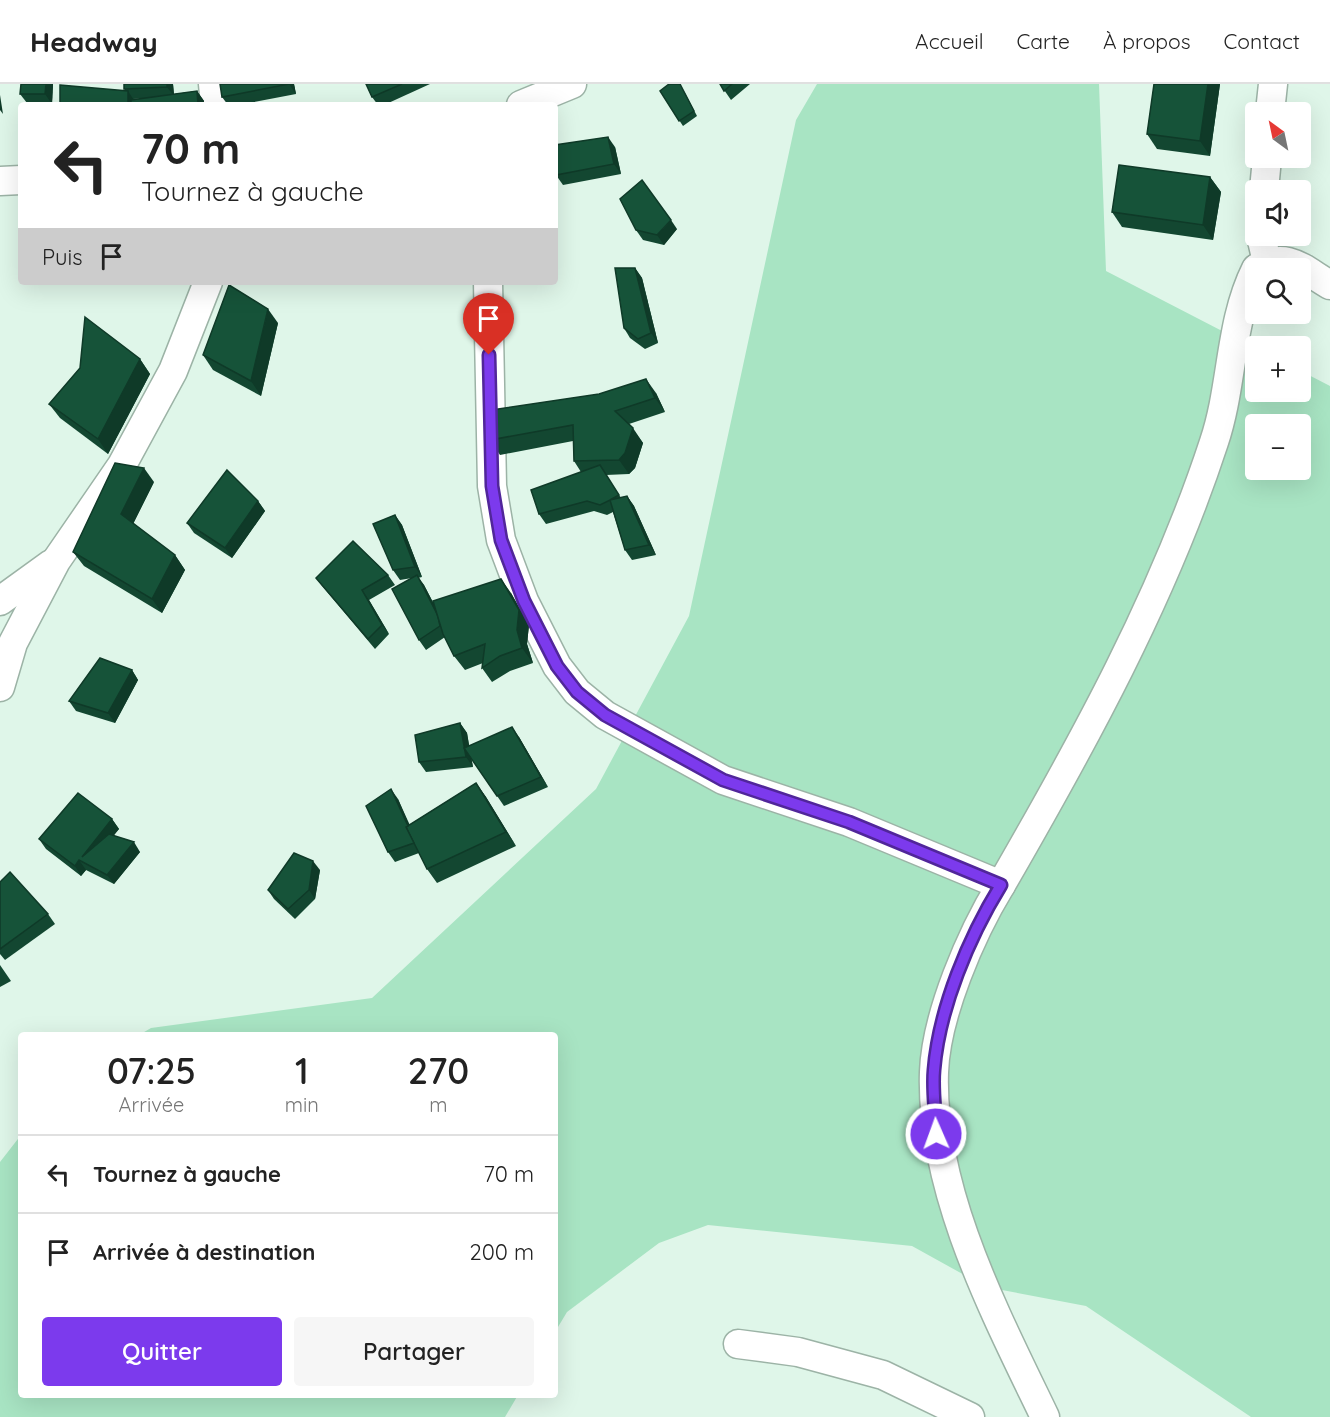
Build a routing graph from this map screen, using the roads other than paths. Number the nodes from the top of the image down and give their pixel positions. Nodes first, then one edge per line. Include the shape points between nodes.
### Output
1 (213, 84) edge
2 (572, 84) edge
3 (1272, 84) edge
4 (215, 102) edge
5 (528, 102) edge
6 (1271, 102) edge
7 (18, 180) edge
8 (0, 181) edge
9 (1311, 274) edge
10 (207, 285) edge
11 (488, 285) edge
12 (1330, 285) edge
13 (1245, 293) edge
14 (56, 561) junction
15 (0, 601) edge
16 (0, 687) edge
17 (1001, 885) junction
18 (738, 1344) dead end
19 (970, 1417) edge
20 (1045, 1417) edge

1 - 4 street
2 - 5 street
3 - 6 street
7 - 8 street
9 - 12 street
10 - 14 street via 173,371 122,465
11 - 17 street via 492,486 501,540 524,601 557,666 577,692 605,715 723,780 849,822
13 - 17 street via 1215,439 1161,584 1077,750
14 - 15 street
14 - 16 street via 13,643
17 - 20 street via 942,1017 934,1071 936,1134 960,1226
18 - 19 street via 798,1352 883,1375

